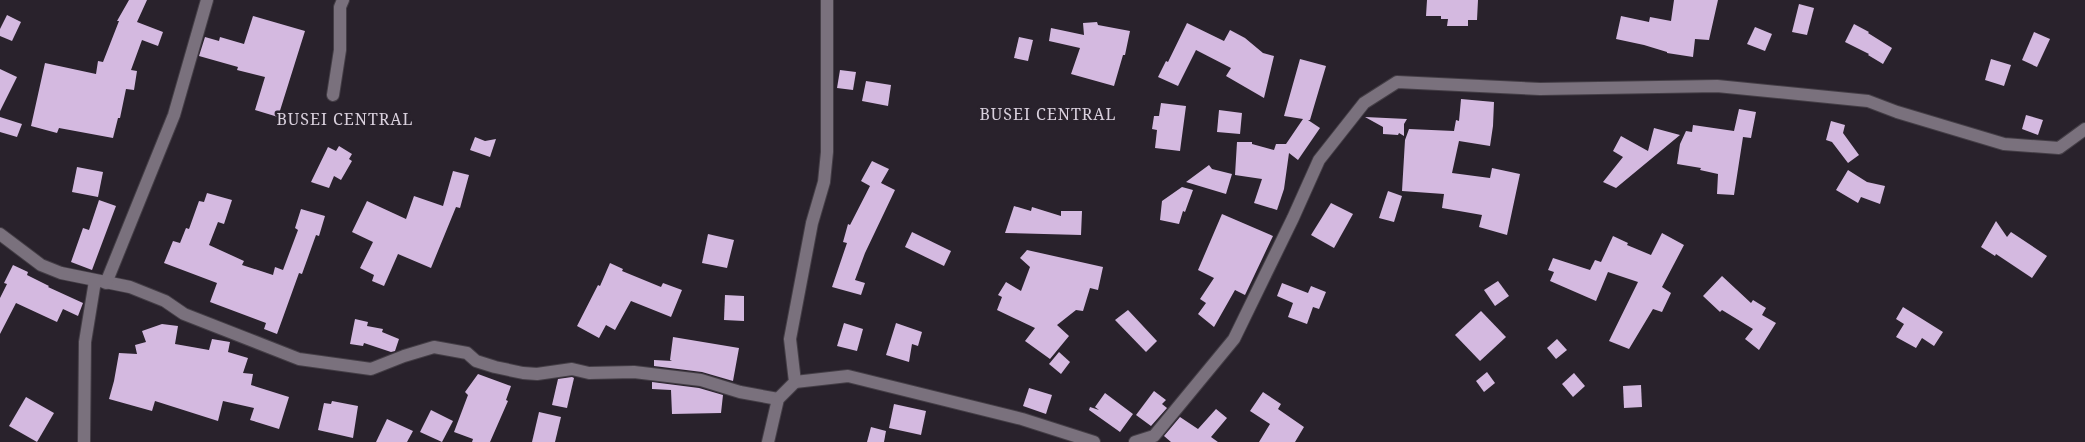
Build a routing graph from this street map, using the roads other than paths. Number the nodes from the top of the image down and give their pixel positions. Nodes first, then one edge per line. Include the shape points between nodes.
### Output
1 (207, 0) edge
2 (343, 0) edge
3 (828, 0) edge
4 (333, 95) dead end
5 (2085, 129) edge
6 (0, 234) edge
7 (101, 282) junction
8 (795, 382) junction
9 (778, 399) junction
10 (84, 442) edge
11 (768, 442) edge
12 (1094, 442) edge
13 (1135, 442) edge

1 - 7 street via 174,115
2 - 4 street
3 - 8 street via 824,182 812,223 790,339
5 - 13 street via 2059,148 2004,144 1859,100 1717,86 1540,89 1397,82 1364,104 1319,160 1234,339 1154,436
6 - 7 street via 41,265
7 - 9 street via 130,287 165,301 184,314 299,359 371,369 434,348 467,353 476,361 523,373 572,369 589,373 634,372 701,380
7 - 10 street via 85,342
8 - 9 street
8 - 12 street via 848,376 1022,419
9 - 11 street

